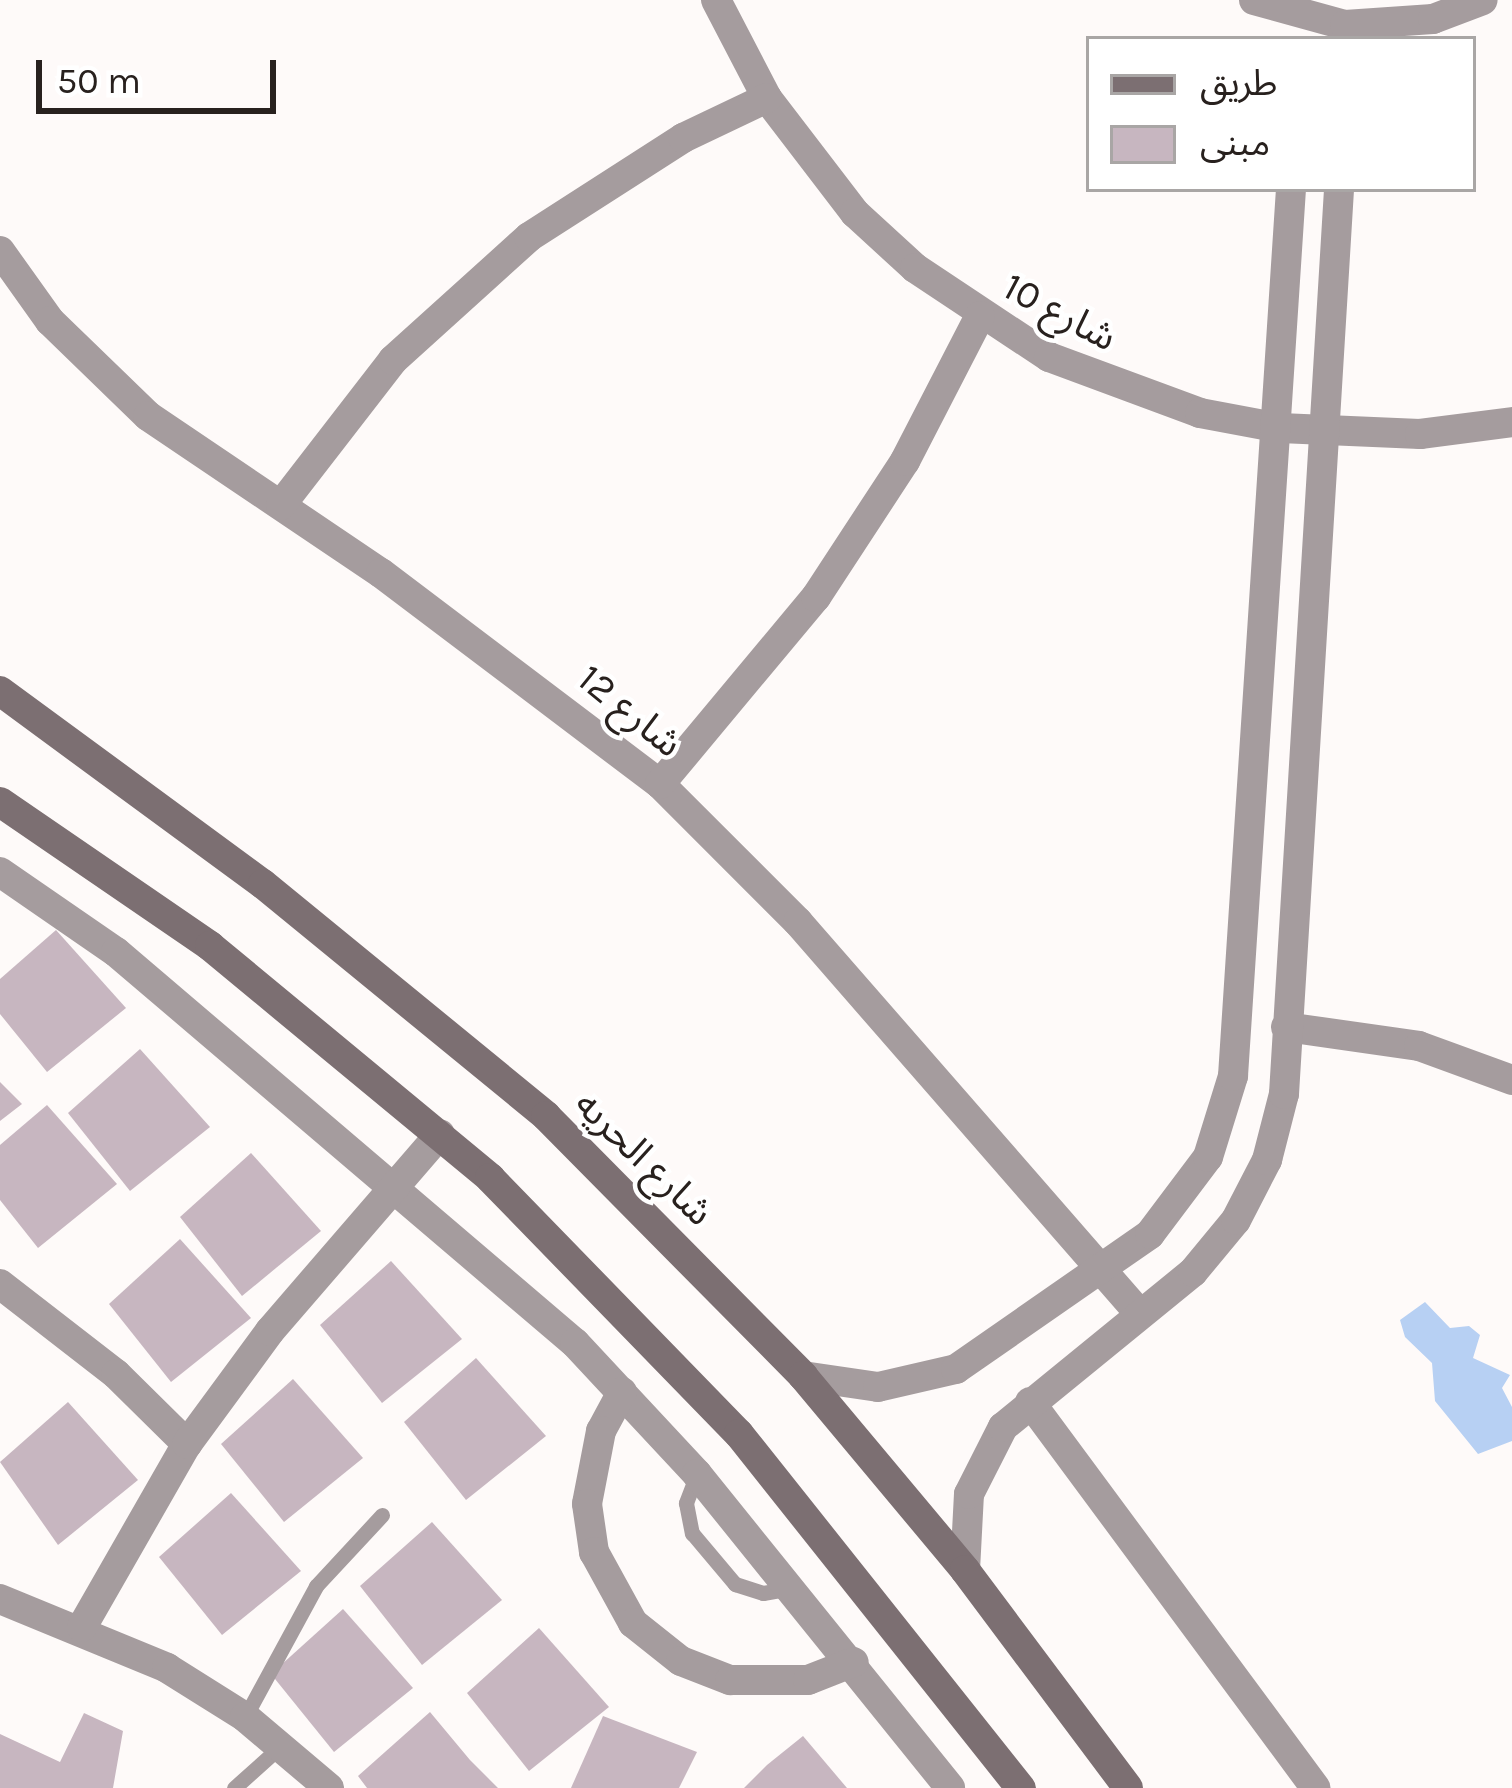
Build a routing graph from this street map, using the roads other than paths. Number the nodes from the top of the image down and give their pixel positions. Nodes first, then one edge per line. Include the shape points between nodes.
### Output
1 (716, 0) edge
2 (1254, 0) edge
3 (1483, 0) edge
4 (1294, 27) edge
5 (1345, 32) edge
6 (766, 98) junction
7 (1291, 192) edge
8 (1339, 192) edge
9 (0, 251) edge
10 (980, 316) junction
11 (1512, 422) edge
12 (1280, 428) junction
13 (1329, 433) junction
14 (281, 505) junction
15 (0, 691) edge
16 (660, 784) junction
17 (0, 802) edge
18 (0, 872) edge
19 (1286, 1027) junction
20 (1512, 1080) edge
21 (440, 1134) junction
22 (393, 1182) junction
23 (1102, 1270) junction
24 (0, 1283) edge
25 (1140, 1314) junction
26 (803, 1376) junction
27 (622, 1392) junction
28 (1030, 1402) junction
29 (187, 1444) junction
30 (382, 1515) dead end
31 (965, 1570) junction
32 (0, 1599) edge
33 (82, 1627) junction
34 (854, 1663) junction
35 (244, 1717) junction
36 (282, 1745) junction
37 (234, 1788) edge
38 (328, 1788) edge
39 (950, 1788) edge
40 (1021, 1788) edge
41 (1128, 1788) edge
42 (1316, 1788) edge

1 - 6 street, شارع 10
2 - 4 street
3 - 5 street via 1433,19
4 - 5 street
6 - 10 street, شارع 10 via 855,213
6 - 14 street via 586,197 494,266 393,360
7 - 12 street
8 - 13 street
9 - 14 street, شارع 12 via 96,372
10 - 12 street, شارع 10 via 1124,389
10 - 16 street via 905,461 816,597
11 - 13 street, شارع 10 via 1420,434
12 - 13 street, شارع 10
12 - 23 street via 1234,1076 1190,1188 1150,1234
13 - 19 street
14 - 16 street, شارع 12
15 - 26 main road, شارع الحريه via 262,884 546,1117
16 - 23 street, شارع 12 via 798,922
17 - 21 main road via 210,946
18 - 22 street via 116,952
19 - 20 street via 1419,1046
19 - 25 street via 1284,1094 1256,1180 1193,1272
21 - 22 street
21 - 40 main road via 640,1325 739,1434
22 - 27 street
22 - 29 street
23 - 25 street, شارع 12
23 - 26 street via 956,1369 878,1388
24 - 29 street via 101,1361
25 - 28 street
26 - 31 main road, شارع الحريه
27 - 34 street
27 - 34 street via 601,1431 586,1504 594,1552 633,1623 681,1661 730,1680 808,1680
28 - 31 street via 1003,1427 969,1494
28 - 42 street
29 - 33 street
30 - 35 lane via 316,1586
31 - 41 main road, شارع الحريه
32 - 33 street
33 - 35 street
34 - 39 street
35 - 36 street
36 - 37 lane
36 - 38 street

